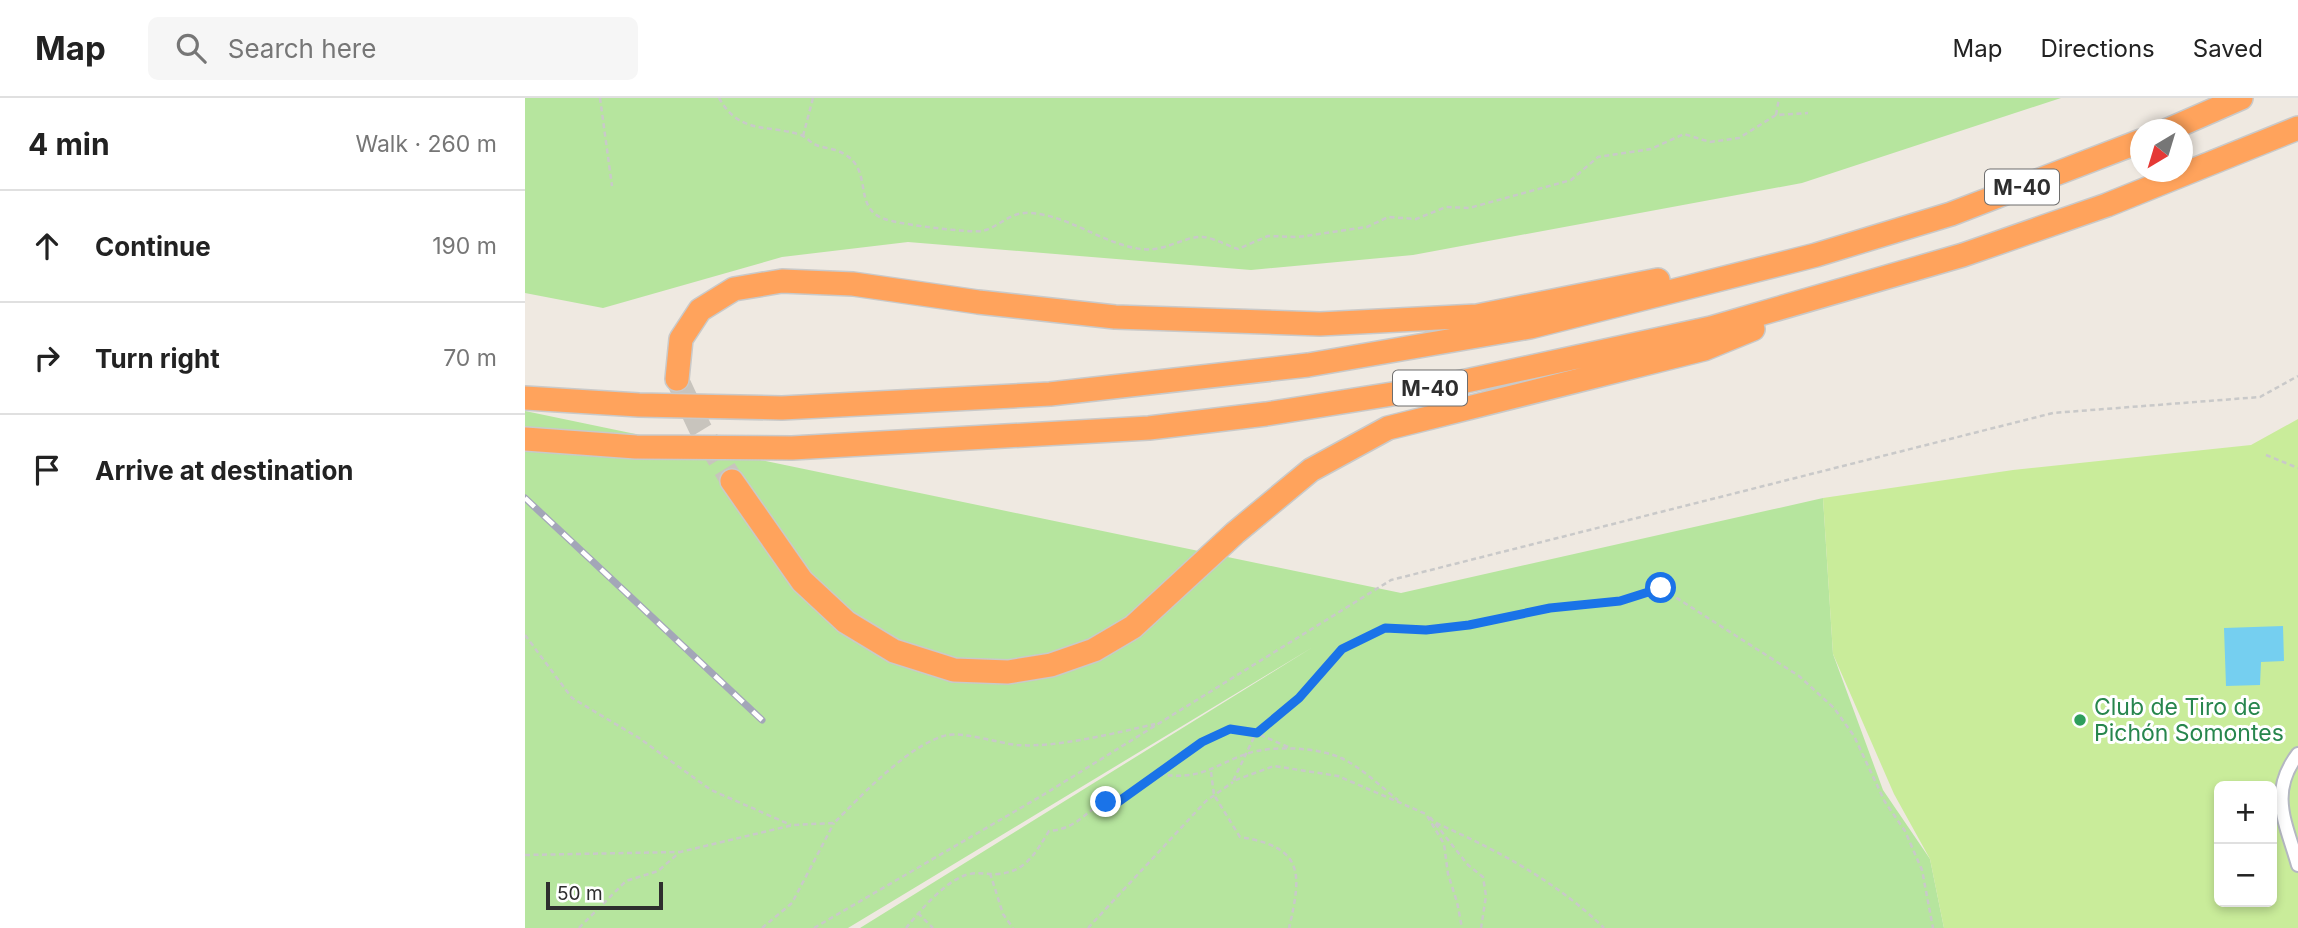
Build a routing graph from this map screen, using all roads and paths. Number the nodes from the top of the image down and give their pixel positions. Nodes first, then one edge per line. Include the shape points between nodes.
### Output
1 (600, 98) edge
2 (719, 98) edge
3 (813, 98) edge
4 (1779, 98) edge
5 (2241, 98) edge
6 (1808, 113) dead end
7 (1776, 115) junction
8 (2193, 119) edge
9 (2298, 128) edge
10 (803, 136) junction
11 (2130, 145) edge
12 (612, 186) dead end
13 (1816, 255) junction
14 (1876, 280) junction
15 (2298, 376) edge
16 (677, 379) tunnel mouth
17 (525, 398) edge
18 (525, 439) edge
19 (2266, 455) dead end
20 (2298, 468) edge
21 (732, 481) tunnel mouth
22 (525, 635) edge
23 (1159, 723) junction
24 (1257, 733) junction
25 (1288, 747) junction
26 (1247, 754) junction
27 (2298, 754) edge
28 (1211, 772) junction
29 (1157, 774) junction
30 (1233, 781) junction
31 (1214, 795) junction
32 (1404, 804) junction
33 (1426, 814) junction
34 (834, 823) junction
35 (1436, 823) junction
36 (793, 825) junction
37 (680, 852) junction
38 (525, 855) edge
39 (2298, 865) edge
40 (990, 873) junction
41 (918, 913) junction
42 (579, 928) edge
43 (762, 928) edge
44 (814, 928) edge
45 (906, 928) edge
46 (933, 928) edge
47 (1013, 928) edge
48 (1088, 928) edge
49 (1289, 928) edge
50 (1462, 928) edge
51 (1481, 928) edge
52 (1604, 928) edge
53 (1933, 928) edge

1 - 12 path
2 - 10 path via 727,111 746,125
3 - 10 path
4 - 7 path
5 - 8 highway
6 - 7 path
7 - 10 path via 1739,138 1710,142 1684,134 1651,149 1598,158 1571,180 1469,208 1446,207 1416,219 1388,217 1367,227 1298,237 1268,236 1238,249 1202,237 1165,249 1143,249 1031,213 1009,215 982,230 889,221 871,210 863,194 860,167 850,156 815,145
9 - 14 highway, M-40 via 2107,205
11 - 13 highway, M-40 via 1951,214
13 - 16 highway via 1743,260 1477,316 1320,324 1115,317 853,284 782,281 734,289 699,310 681,339
13 - 17 highway, M-40 via 1531,327 1308,365 1050,394 782,408
14 - 18 highway, M-40 via 1711,328 1540,367 1210,421 792,449 636,447
14 - 21 highway via 1704,349 1388,428 1311,470 1133,627 1094,650 1051,665 1008,672 954,670 894,651 846,622 802,581
15 - 23 path via 2260,397 2053,413 1391,580
19 - 20 path
22 - 36 path via 572,698 712,790
23 - 34 path via 1019,745 948,735 916,750
23 - 44 path
24 - 25 path
24 - 26 path
24 - 29 path via 1230,729 1202,742
24 - 53 path via 1299,698 1342,649 1385,628 1469,625 1550,608 1620,601 1661,588 1799,676 1834,708 1905,831 1922,870
25 - 26 path
25 - 32 path via 1342,758
26 - 28 path
26 - 30 path
27 - 39 street via 2285,772 2280,802
28 - 29 path via 1173,777
28 - 31 path
29 - 40 path via 1118,802 1093,808 1066,830 1049,831 1031,861 1015,870
30 - 31 path
30 - 32 path via 1274,766 1338,776
31 - 48 path
31 - 49 path via 1240,837 1281,850 1294,862 1297,871
32 - 33 path
33 - 35 path
33 - 50 path via 1444,844
34 - 36 path
34 - 43 path via 792,903
35 - 51 path via 1483,877 1486,896
35 - 52 path via 1501,852 1580,905
36 - 37 path
37 - 38 path
37 - 42 path via 658,871 626,881
40 - 41 path via 960,877
40 - 47 path via 1003,914
41 - 45 path
41 - 46 path

